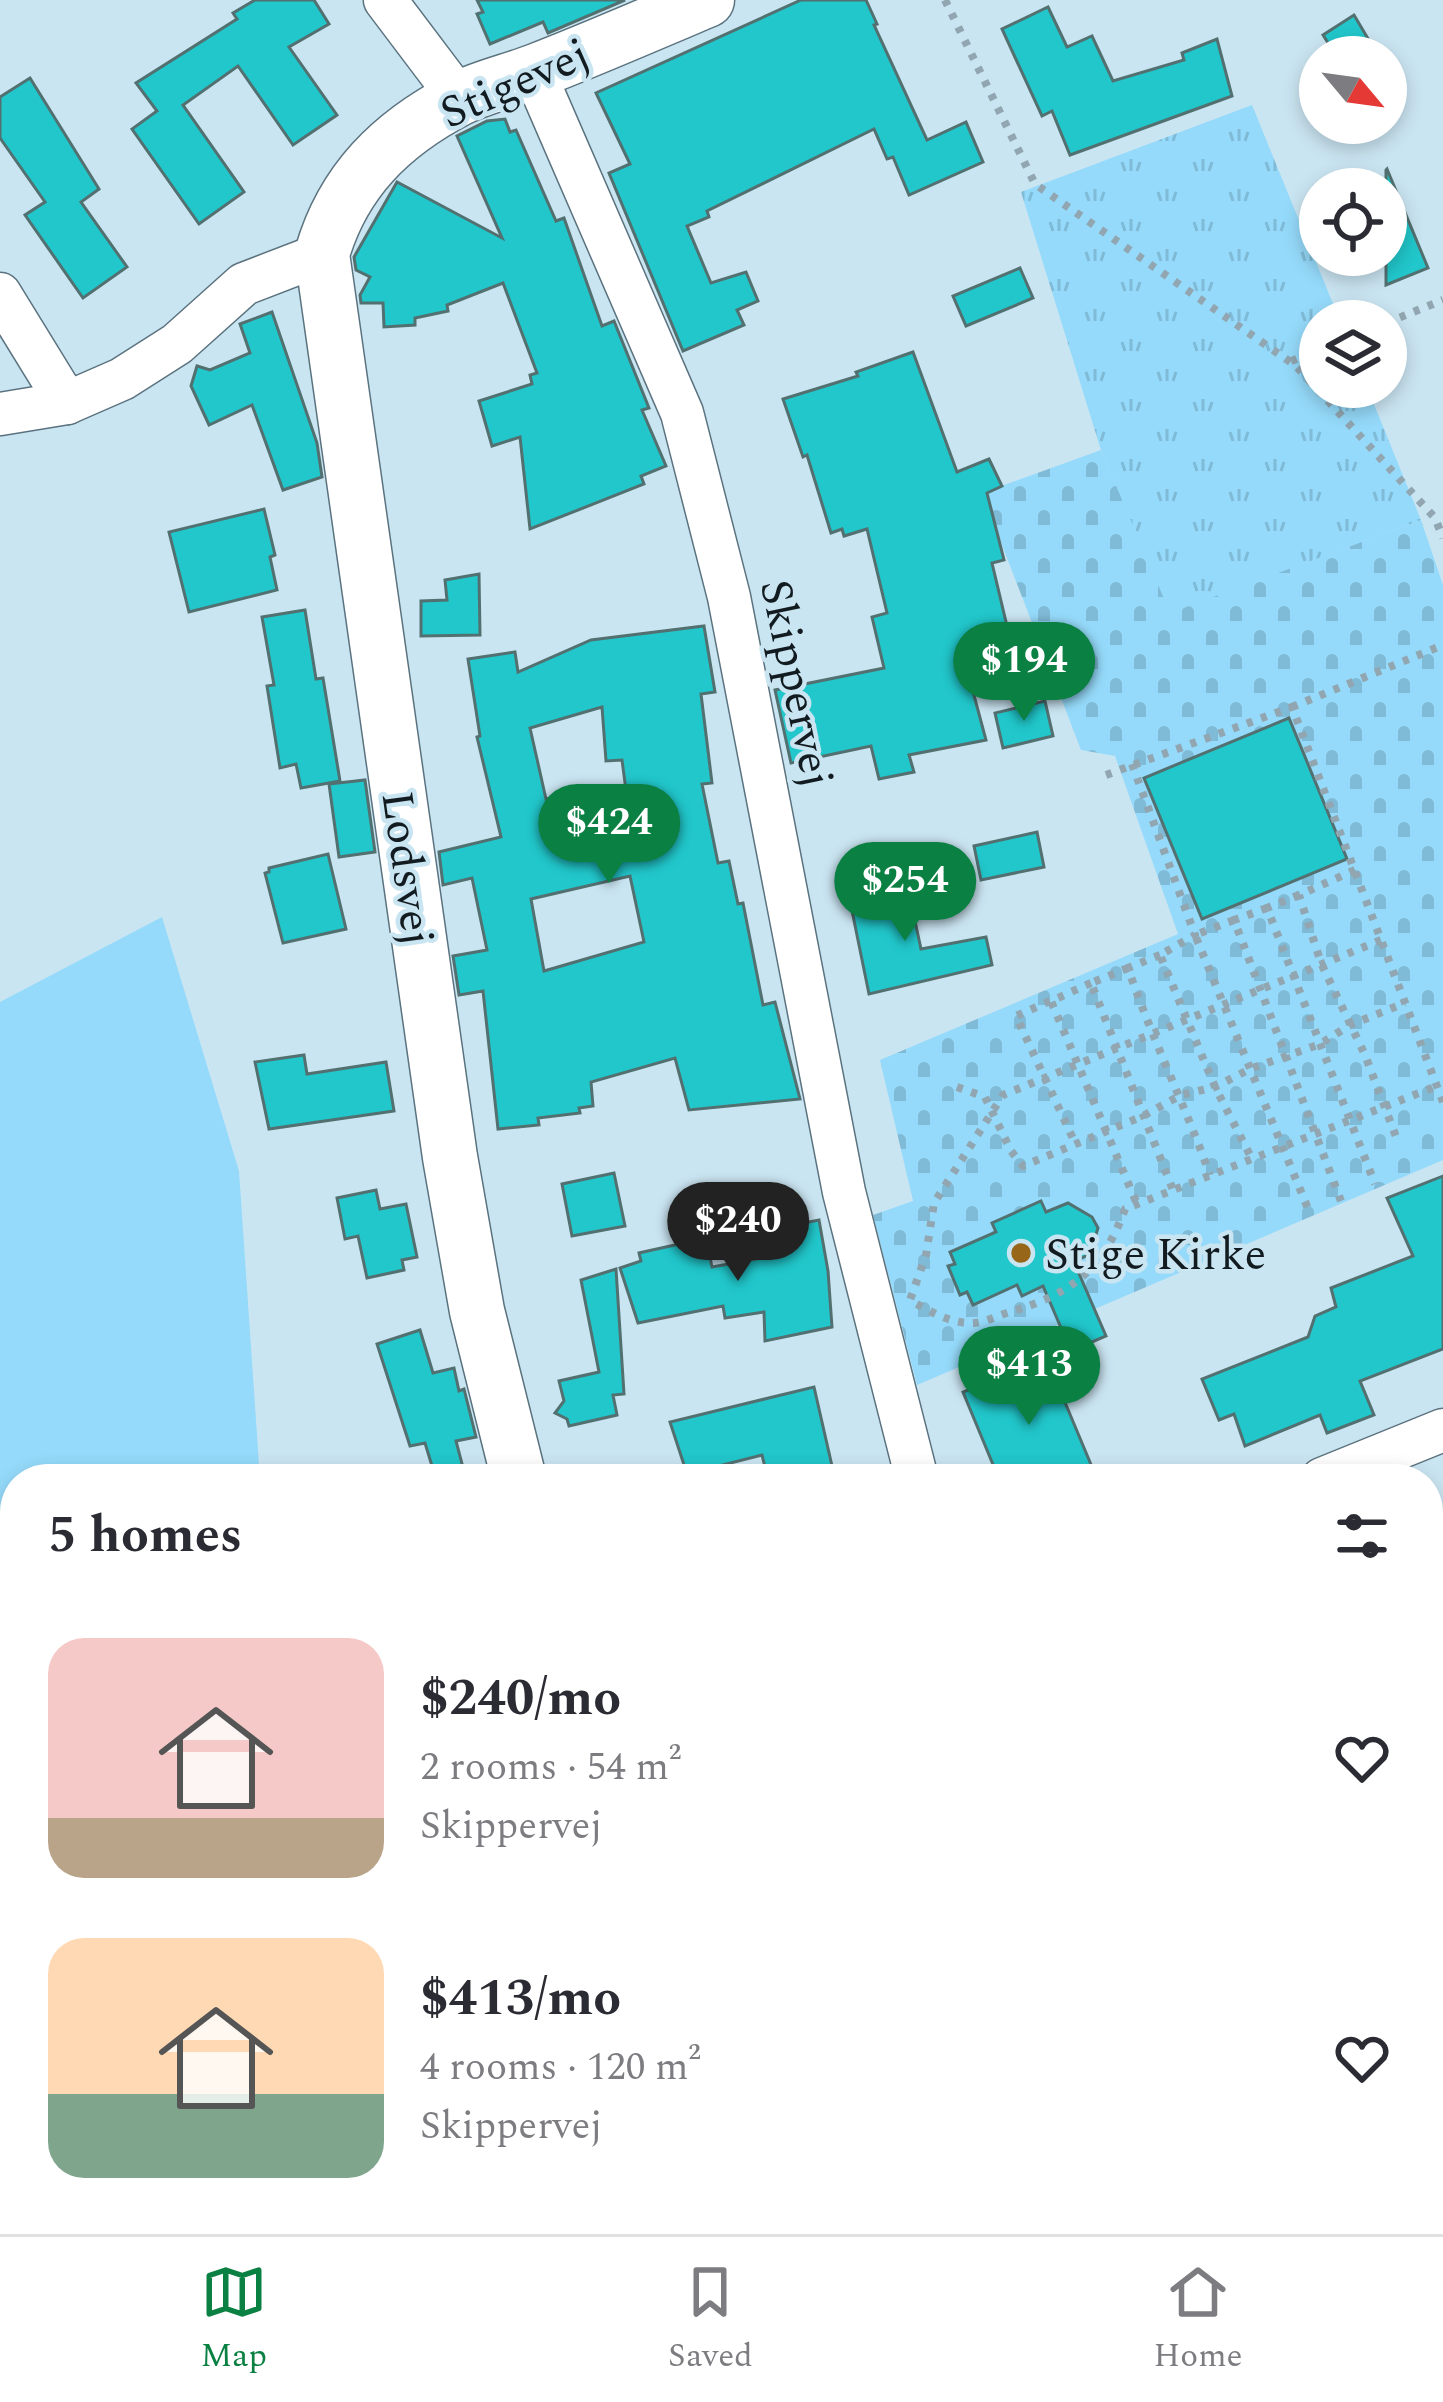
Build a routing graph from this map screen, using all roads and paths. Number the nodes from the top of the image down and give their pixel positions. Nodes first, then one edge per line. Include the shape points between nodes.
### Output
1 (385, 0) edge
2 (706, 0) edge
3 (945, 0) edge
4 (534, 72) junction
5 (459, 98) junction
6 (322, 254) junction
7 (0, 294) edge
8 (1443, 300) edge
9 (1407, 315) edge
10 (1299, 358) edge
11 (1290, 362) junction
12 (67, 403) junction
13 (0, 414) edge
14 (1443, 538) edge
15 (1443, 646) edge
16 (1292, 707) junction
17 (1132, 764) junction
18 (1106, 775) dead end
19 (1355, 870) junction
20 (1299, 895) junction
21 (1268, 908) junction
22 (1234, 920) junction
23 (1195, 935) junction
24 (1381, 940) junction
25 (1160, 955) junction
26 (1322, 963) junction
27 (1128, 968) junction
28 (1293, 974) junction
29 (1091, 983) junction
30 (1260, 987) junction
31 (1051, 1001) junction
32 (1223, 1002) junction
33 (1405, 1004) junction
34 (1186, 1017) junction
35 (1350, 1025) junction
36 (1150, 1033) junction
37 (1320, 1044) junction
38 (1115, 1046) junction
39 (1286, 1055) junction
40 (1076, 1063) junction
41 (1250, 1070) junction
42 (1042, 1078) junction
43 (1437, 1085) junction
44 (1215, 1087) junction
45 (957, 1088) dead end
46 (1181, 1095) junction
47 (1443, 1102) edge
48 (1382, 1108) junction
49 (990, 1113) junction
50 (1143, 1116) junction
51 (1350, 1120) junction
52 (1106, 1130) junction
53 (1316, 1134) junction
54 (1399, 1142) dead end
55 (1076, 1144) junction
56 (1282, 1147) junction
57 (1252, 1159) junction
58 (1210, 1175) junction
59 (1375, 1184) dead end
60 (1173, 1190) junction
61 (1341, 1202) dead end
62 (1137, 1204) junction
63 (1309, 1211) dead end
64 (1443, 1430) edge
65 (515, 1464) edge
66 (913, 1464) edge
67 (1359, 1464) edge

1 - 5 street
2 - 4 street, Stigevej
3 - 11 path via 1034,184
4 - 5 street, Stigevej
4 - 66 street, Skippervej via 682,413 729,597 844,1192
5 - 6 street, Stigevej via 392,142 360,176 332,216
6 - 12 street via 244,284 177,344
6 - 65 street, Lodsvej via 450,1156
7 - 12 street
8 - 9 path
10 - 11 path
11 - 14 path via 1435,518
12 - 13 street
15 - 16 path
16 - 17 path
16 - 19 path
17 - 18 path
17 - 23 path
19 - 20 path
19 - 24 path
20 - 21 path
20 - 26 path
21 - 22 path
21 - 28 path
22 - 23 path
22 - 30 path
23 - 25 path
23 - 32 path
24 - 26 path
24 - 33 path
25 - 27 path
25 - 34 path
26 - 28 path
26 - 35 path
27 - 29 path
27 - 36 path
28 - 30 path
28 - 37 path
29 - 31 path
29 - 38 path
30 - 32 path
30 - 39 path
31 - 40 path
31 - 42 path via 1016,1016
32 - 34 path
32 - 41 path
33 - 35 path
33 - 43 path
34 - 36 path
34 - 44 path
35 - 37 path
35 - 48 path
36 - 38 path
36 - 46 path
37 - 39 path
37 - 51 path
38 - 40 path
38 - 50 path
39 - 41 path
39 - 53 path
40 - 42 path
40 - 52 path
41 - 44 path
41 - 56 path
42 - 49 path via 1003,1096
42 - 55 path
43 - 47 path
43 - 48 path
44 - 46 path
44 - 57 path
45 - 49 path via 985,1097
46 - 50 path
46 - 58 path
48 - 51 path
48 - 54 path
49 - 55 path via 1023,1166
49 - 62 path via 934,1203 910,1300 973,1323 1076,1286 1112,1244 1125,1209
50 - 52 path
50 - 60 path
51 - 53 path
51 - 59 path
52 - 55 path
52 - 62 path
53 - 56 path
53 - 61 path
56 - 57 path
56 - 63 path
57 - 58 path
58 - 60 path
60 - 62 path
64 - 67 street

